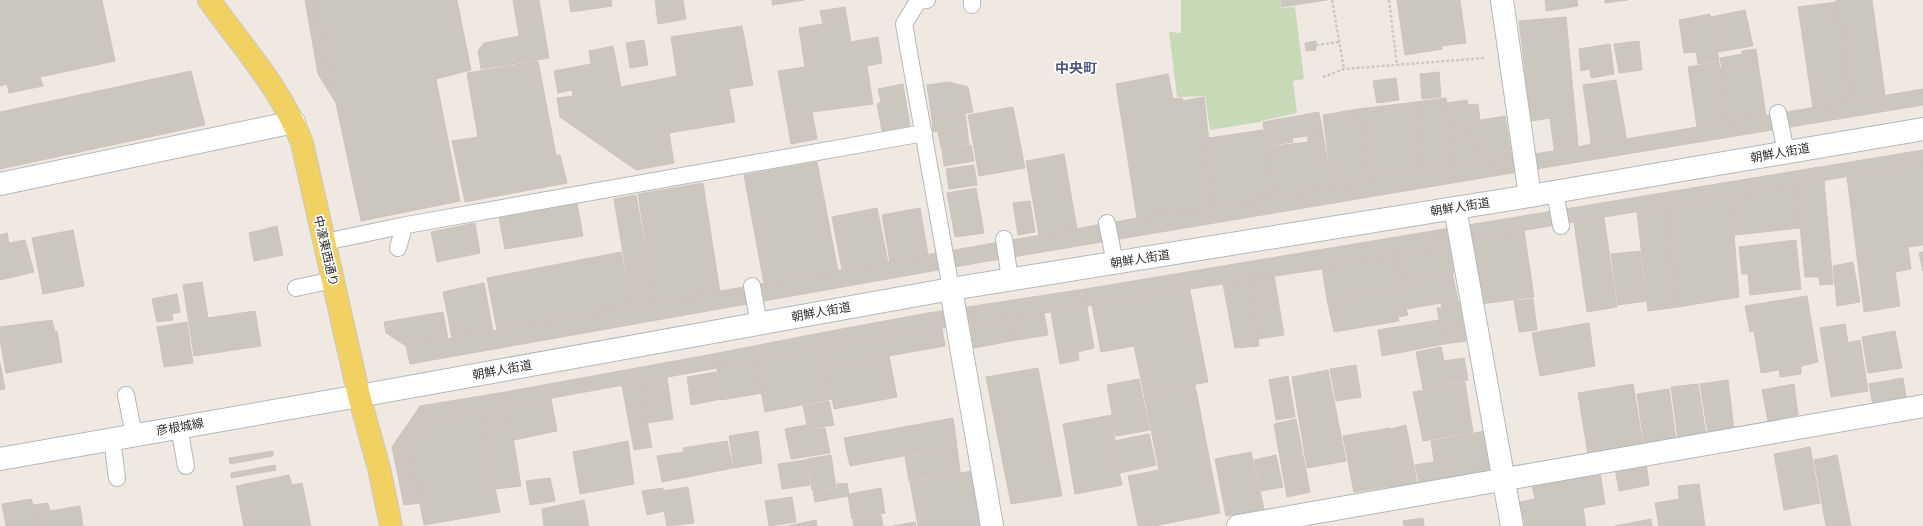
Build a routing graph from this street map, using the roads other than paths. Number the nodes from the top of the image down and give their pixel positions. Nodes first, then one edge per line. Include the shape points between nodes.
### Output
1 (209, 0) edge
2 (927, 0) edge
3 (1502, 0) edge
4 (1778, 113) dead end
5 (294, 122) junction
6 (1923, 129) edge
7 (924, 133) junction
8 (1786, 152) junction
9 (0, 184) edge
10 (1555, 192) junction
11 (1530, 196) junction
12 (1455, 208) junction
13 (1107, 223) dead end
14 (401, 226) junction
15 (1561, 226) dead end
16 (1004, 239) dead end
17 (325, 242) junction
18 (398, 248) dead end
19 (1114, 263) junction
20 (1010, 279) junction
21 (333, 280) junction
22 (752, 286) dead end
23 (296, 288) dead end
24 (951, 289) junction
25 (759, 324) junction
26 (126, 395) dead end
27 (359, 396) junction
28 (1923, 406) edge
29 (179, 428) junction
30 (134, 435) junction
31 (112, 439) junction
32 (0, 459) edge
33 (186, 466) dead end
34 (118, 478) dead end
35 (1504, 480) junction
36 (1269, 523) edge
37 (391, 526) edge
38 (992, 526) edge
39 (1238, 526) edge
40 (1512, 526) edge

1 - 5 main road, 中濠東西通り via 273,88
2 - 7 lane via 918,1 904,24
3 - 11 street
4 - 8 lane
5 - 9 street via 200,148 128,163
5 - 17 main road, 中濠東西通り via 302,143
6 - 8 street, 朝鮮人街道
7 - 14 lane
7 - 24 lane
8 - 10 street, 朝鮮人街道
10 - 11 street, 朝鮮人街道
10 - 15 lane
11 - 12 street, 朝鮮人街道
12 - 19 street, 朝鮮人街道
12 - 35 street via 1498,418
13 - 19 lane
14 - 17 lane
14 - 18 lane via 402,234
16 - 20 lane
17 - 21 main road, 中濠東西通り
19 - 20 street, 朝鮮人街道
20 - 24 street, 朝鮮人街道
21 - 23 lane
21 - 27 main road, 中濠東西通り
22 - 25 lane
24 - 25 street, 朝鮮人街道
24 - 38 street
25 - 27 street, 朝鮮人街道
26 - 30 lane
27 - 29 street, 彦根城線
27 - 37 main road, 中濠東西通り via 379,468
28 - 35 street via 1897,415 1735,443 1556,466
29 - 30 street, 彦根城線
29 - 33 lane
30 - 31 street, 彦根城線
31 - 32 street, 彦根城線
31 - 34 lane
35 - 36 street via 1460,493
35 - 40 street
36 - 39 street

